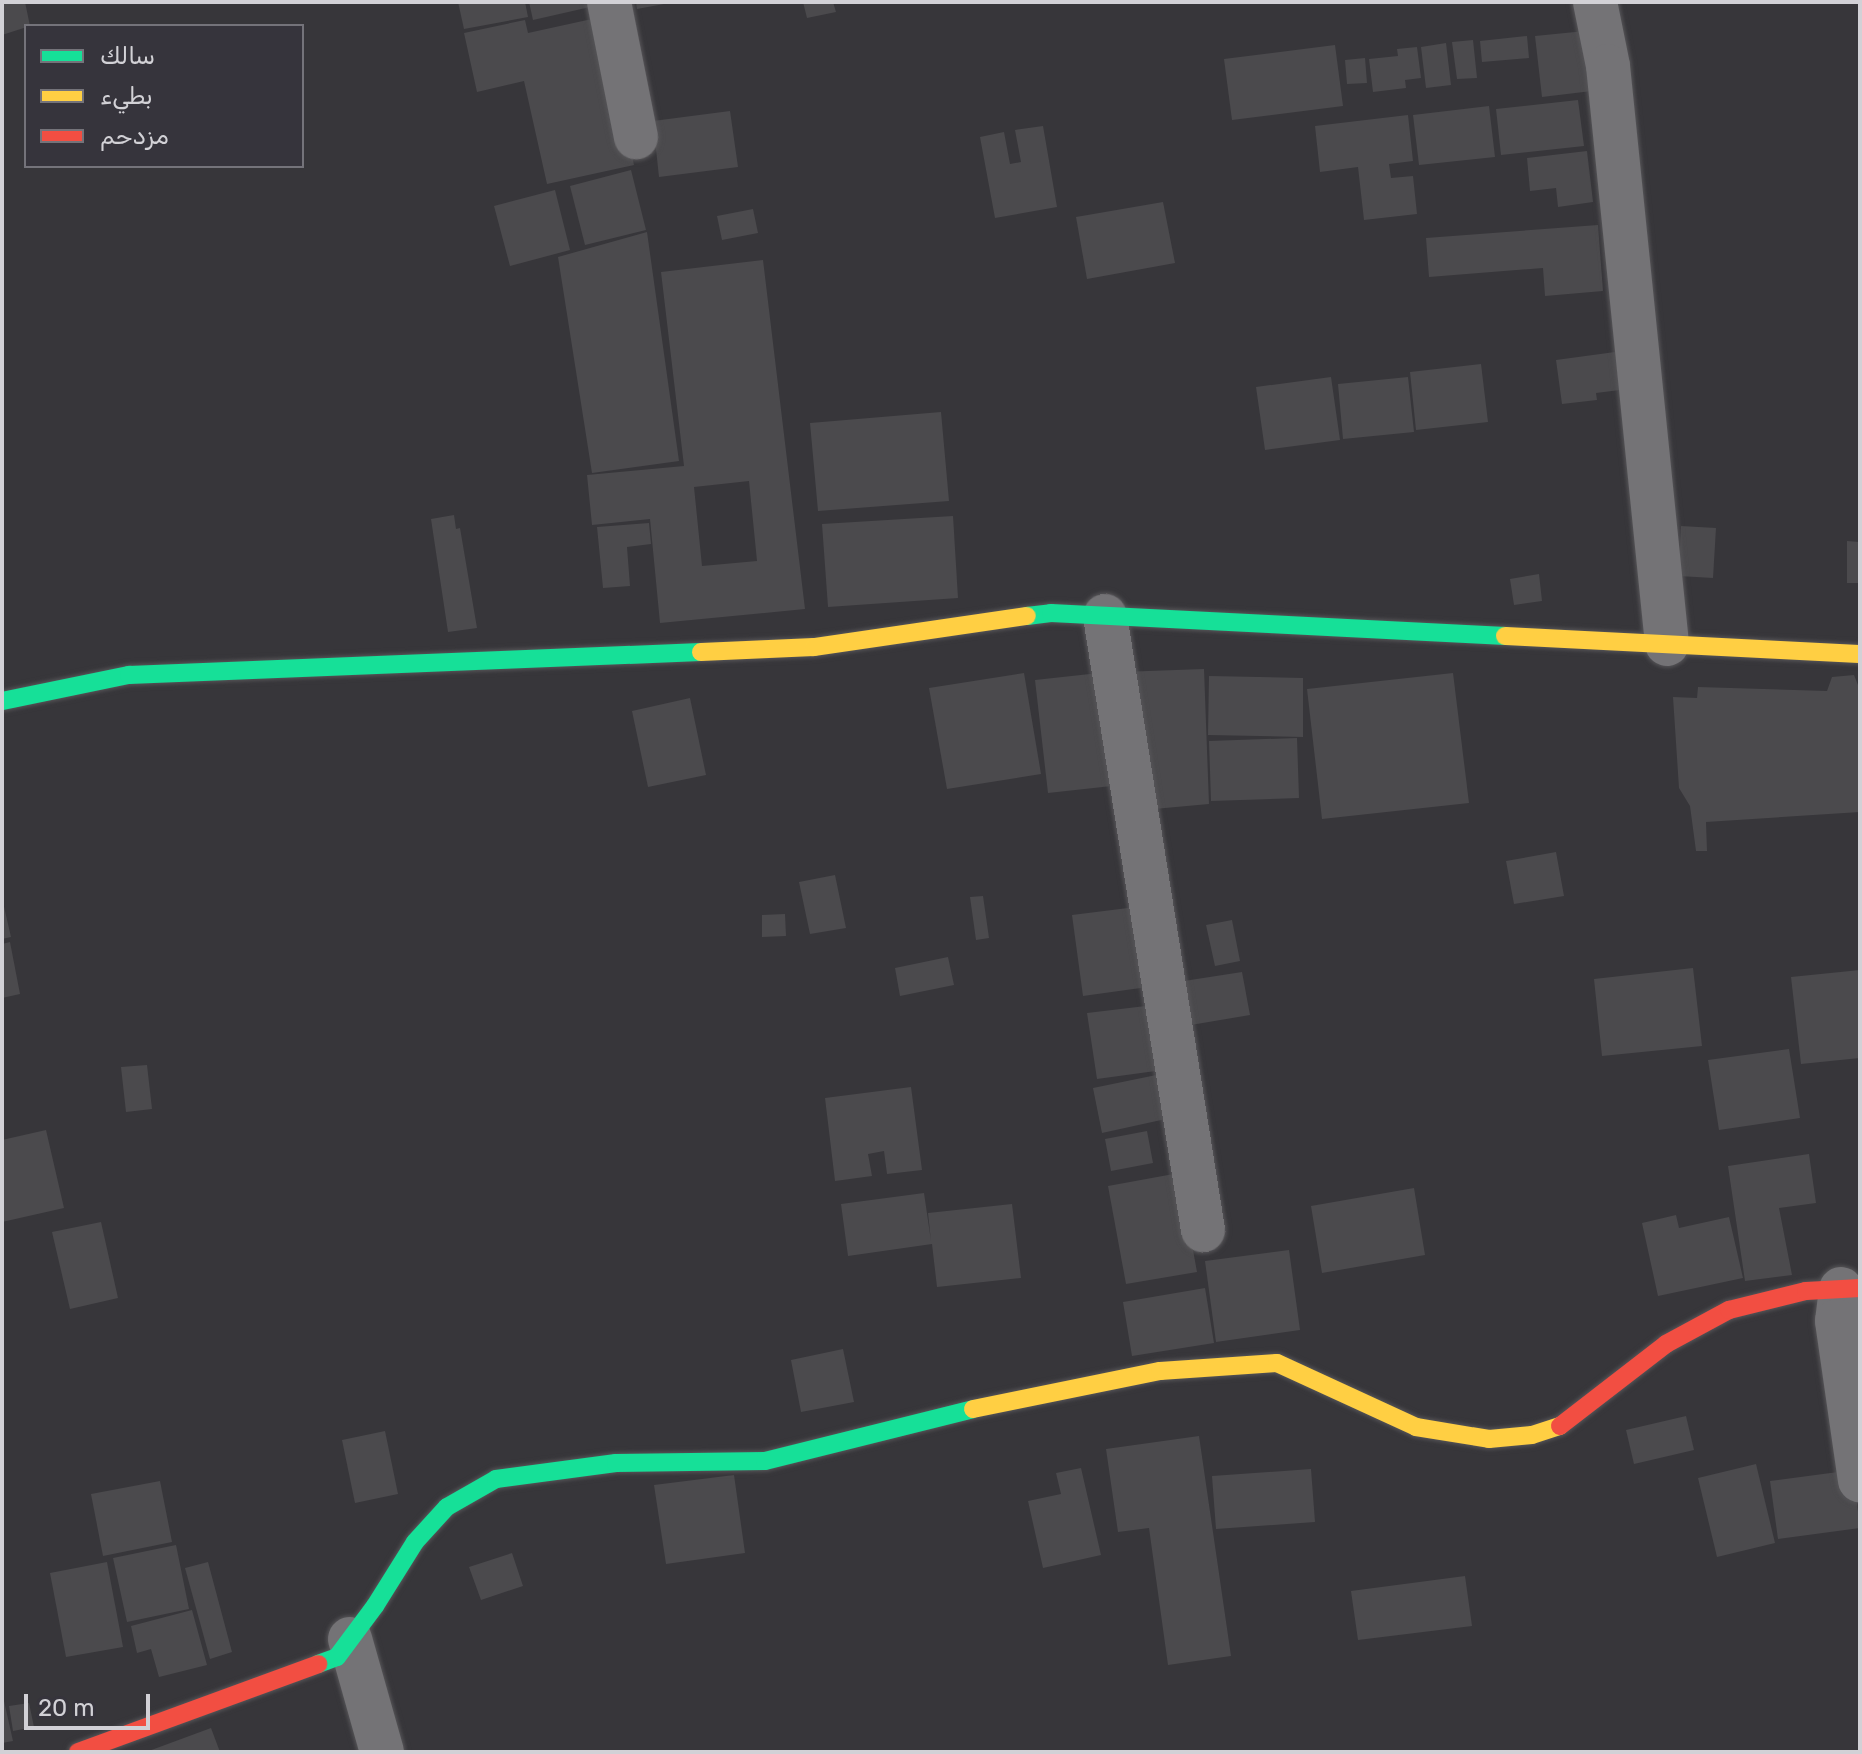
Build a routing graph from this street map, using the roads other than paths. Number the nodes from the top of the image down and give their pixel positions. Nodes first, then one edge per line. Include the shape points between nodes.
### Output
1 (609, 2) edge
2 (1595, 2) edge
3 (636, 137) dead end
4 (1105, 616) junction
5 (1667, 644) junction
6 (1860, 654) edge
7 (2, 701) edge
8 (1203, 1230) dead end
9 (1850, 1288) edge
10 (1860, 1480) edge
11 (350, 1639) junction
12 (78, 1752) edge
13 (382, 1752) edge

1 - 3 street
2 - 5 street via 1608,66
4 - 5 street
4 - 7 street via 1051,613 814,647 129,675
4 - 8 street
5 - 6 street
9 - 10 street via 1837,1321
9 - 11 street via 1806,1291 1729,1310 1666,1344 1563,1425 1532,1435 1489,1439 1416,1427 1277,1363 1160,1371 974,1409 765,1461 616,1463 496,1479 447,1507 415,1542
11 - 12 street via 337,1657
11 - 13 street

